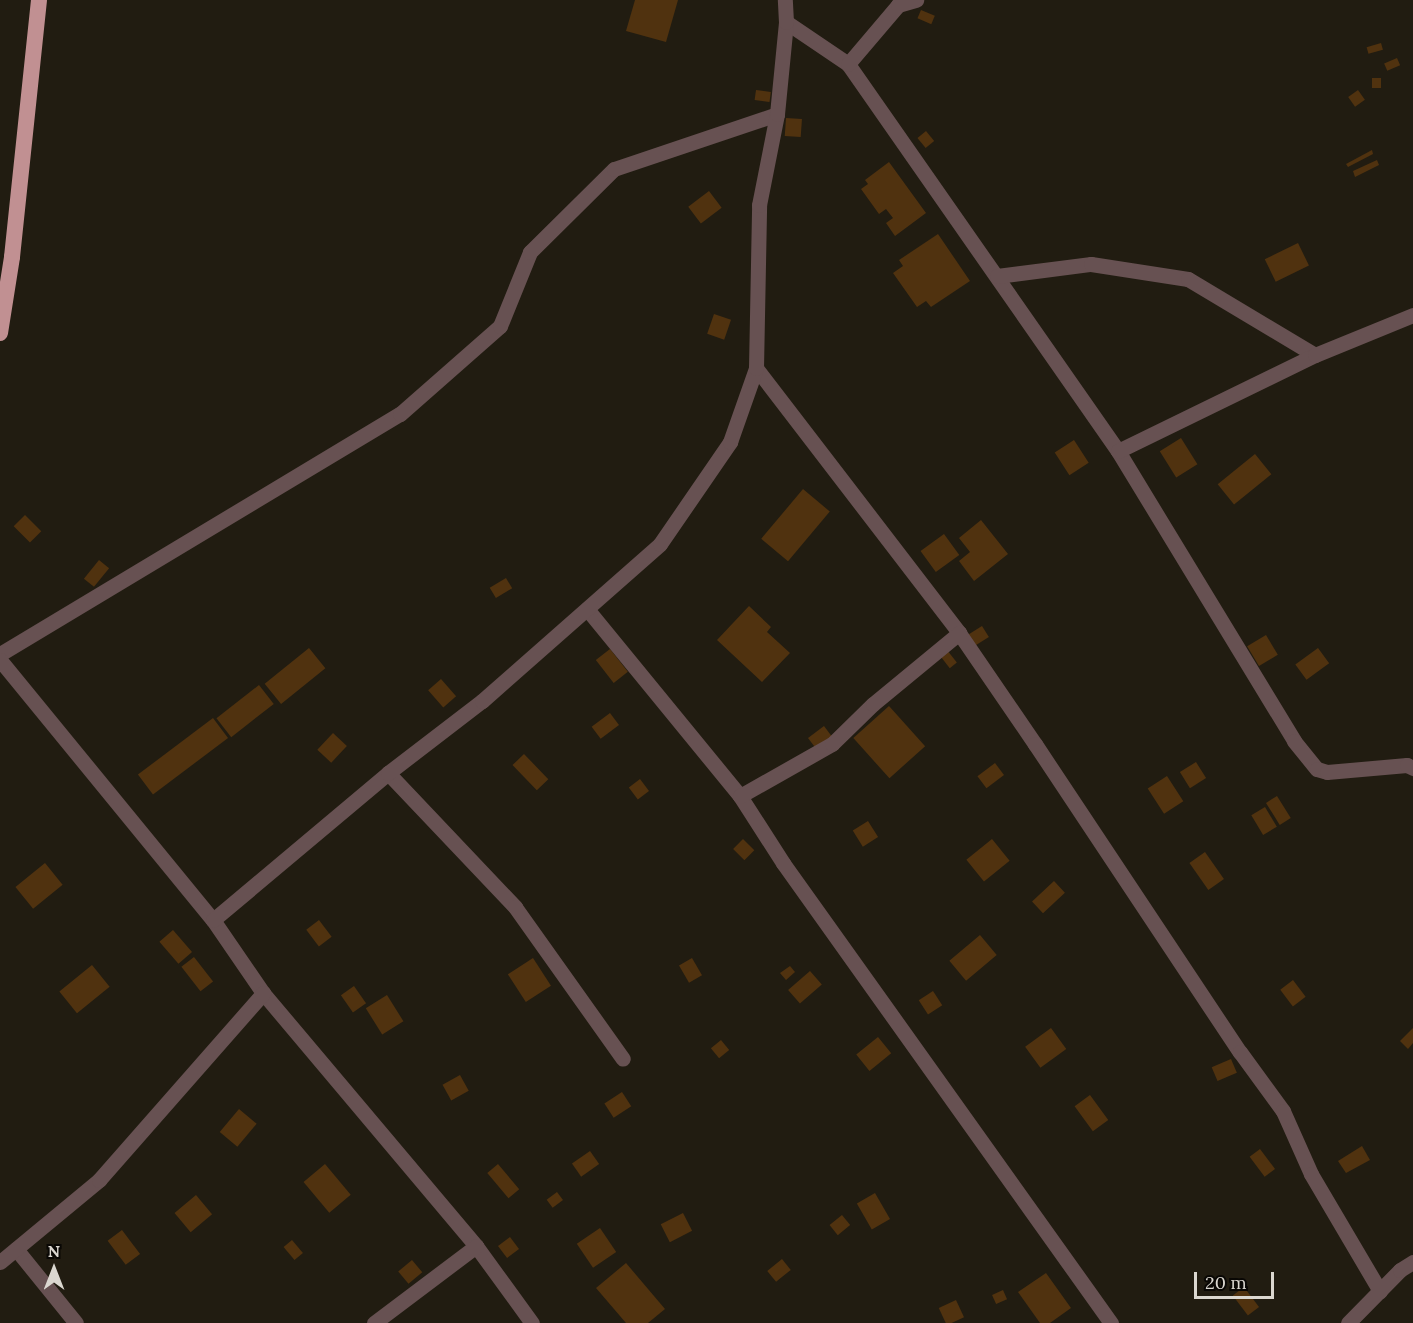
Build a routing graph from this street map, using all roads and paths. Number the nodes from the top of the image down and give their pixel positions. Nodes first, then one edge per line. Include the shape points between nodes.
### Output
1 (39, 0) edge
2 (785, 0) edge
3 (916, 0) edge
4 (786, 22) junction
5 (848, 64) junction
6 (777, 114) junction
7 (997, 276) junction
8 (1413, 315) edge
9 (0, 333) edge
10 (1315, 355) junction
11 (756, 368) junction
12 (1118, 451) junction
13 (587, 609) junction
14 (959, 633) junction
15 (0, 654) edge
16 (0, 660) edge
17 (1413, 768) edge
18 (388, 773) junction
19 (740, 796) junction
20 (213, 920) junction
21 (262, 993) junction
22 (623, 1059) dead end
23 (477, 1246) junction
24 (16, 1249) junction
25 (0, 1262) edge
26 (1413, 1262) edge
27 (1380, 1291) junction
28 (76, 1323) edge
29 (374, 1323) edge
30 (532, 1323) edge
31 (1111, 1323) edge
32 (1348, 1323) edge

1 - 9 highway via 12,257
2 - 4 street
3 - 5 street via 898,5
4 - 5 street
4 - 6 street
5 - 7 street
6 - 11 street via 759,205
6 - 15 street via 614,169 530,252 500,326 400,414
7 - 10 street via 1091,264 1188,279
7 - 12 street
8 - 10 street
10 - 12 street
11 - 13 street via 730,442 660,544
11 - 14 street
12 - 17 street via 1294,741 1317,769 1327,772 1407,765
13 - 18 street via 482,701
13 - 19 street
14 - 19 street via 873,704 832,744
14 - 27 street via 1240,1053 1283,1111 1311,1174
16 - 20 street
18 - 20 street
18 - 22 street via 515,907
19 - 31 street via 783,863
20 - 21 street
21 - 23 street
21 - 24 street via 99,1180
23 - 29 street
23 - 30 street
24 - 25 street
24 - 28 street
26 - 27 street
27 - 32 street

